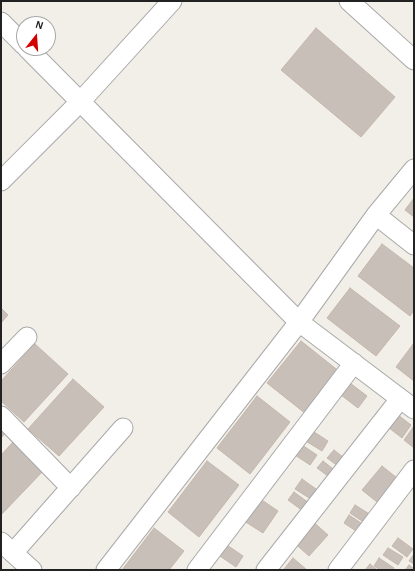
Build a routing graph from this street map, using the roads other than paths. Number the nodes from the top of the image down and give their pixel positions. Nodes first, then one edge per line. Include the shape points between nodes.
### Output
1 (172, 1) edge
2 (349, 1) edge
3 (1, 22) edge
4 (16, 37) edge
5 (35, 56) edge
6 (414, 60) edge
7 (80, 102) junction
8 (414, 169) edge
9 (1, 181) edge
10 (376, 215) junction
11 (414, 245) edge
12 (299, 322) junction
13 (26, 337) dead end
14 (354, 363) junction
15 (1, 364) edge
16 (407, 404) edge
17 (1, 416) edge
18 (124, 428) dead end
19 (414, 470) edge
20 (71, 488) junction
21 (7, 547) edge
22 (32, 570) edge
23 (106, 570) edge
24 (197, 570) edge
25 (266, 570) edge
26 (338, 570) edge

1 - 7 street
2 - 6 street
3 - 4 street
5 - 7 street
7 - 9 street
7 - 12 street
8 - 10 street
10 - 11 street
10 - 12 street
12 - 14 street
12 - 23 street
13 - 15 street
14 - 16 street
14 - 24 street
16 - 25 street
17 - 20 street
18 - 20 street
19 - 26 street
20 - 21 street
21 - 22 street

